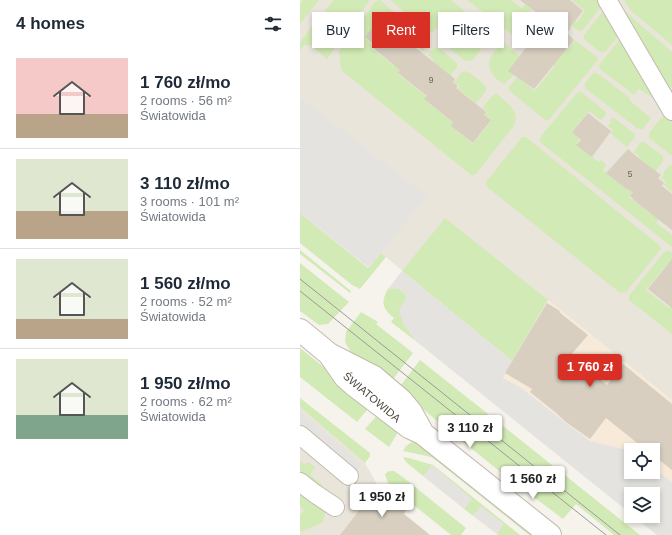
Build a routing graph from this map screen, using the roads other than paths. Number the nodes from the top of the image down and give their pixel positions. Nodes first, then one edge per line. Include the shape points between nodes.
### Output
1 (607, 0) edge
2 (672, 111) edge
3 (300, 330) edge
4 (300, 435) edge
5 (349, 476) dead end
6 (300, 482) edge
7 (335, 507) dead end
8 (550, 535) edge

1 - 2 street
3 - 8 street, ŚWIATOWIDA via 329,354 379,381 411,412 422,433
4 - 5 street
6 - 7 street

